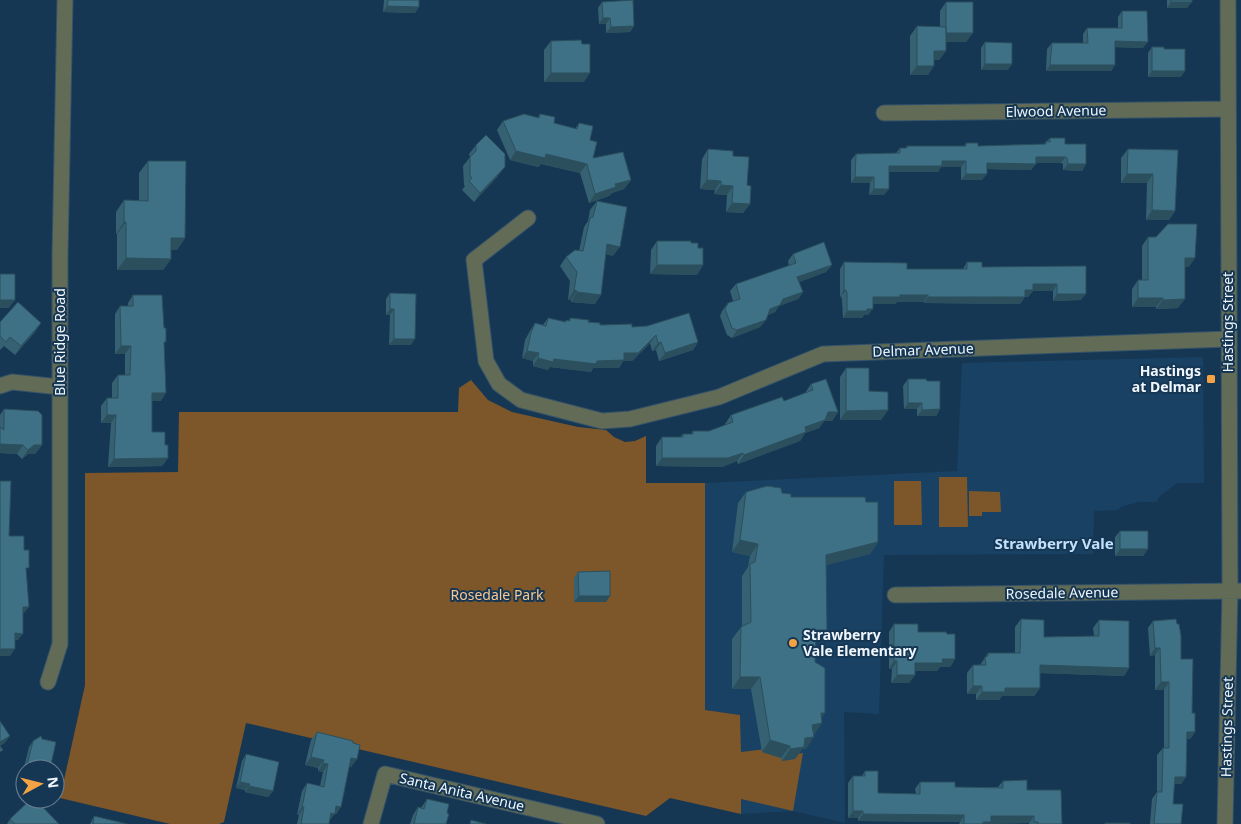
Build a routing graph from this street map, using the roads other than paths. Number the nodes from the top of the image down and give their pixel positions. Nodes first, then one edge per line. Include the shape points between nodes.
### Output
1 (65, 0) edge
2 (1228, 0) edge
3 (1228, 109) junction
4 (884, 113) dead end
5 (528, 218) dead end
6 (1228, 339) junction
7 (0, 386) edge
8 (60, 386) junction
9 (1235, 591) edge
10 (895, 595) dead end
11 (48, 682) dead end
12 (371, 824) edge
13 (597, 824) edge
14 (1225, 824) edge

1 - 8 street, Blue Ridge Road
2 - 3 street, Hastings Street
3 - 4 street, Elwood Avenue
3 - 6 street, Hastings Street
5 - 6 street, Delmar Avenue via 474,260 486,360 499,384 521,400 602,421 630,419 719,397 823,354
6 - 9 street, Hastings Street
7 - 8 street via 12,382
8 - 11 street, Blue Ridge Road via 60,644
9 - 10 street, Rosedale Avenue
9 - 14 street, Hastings Street
12 - 13 street, Santa Anita Avenue via 385,774

